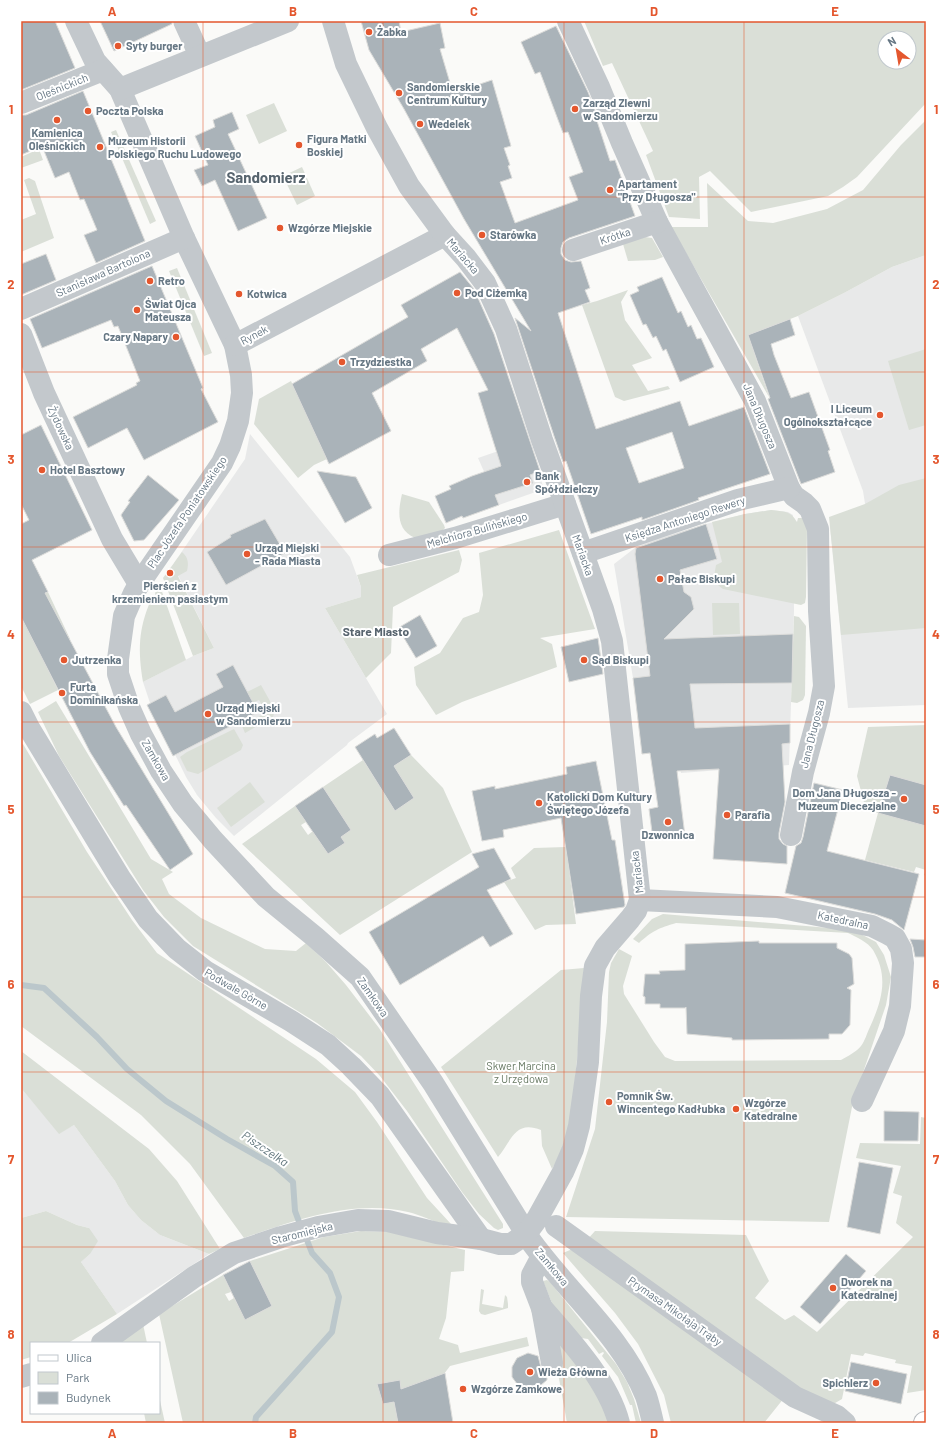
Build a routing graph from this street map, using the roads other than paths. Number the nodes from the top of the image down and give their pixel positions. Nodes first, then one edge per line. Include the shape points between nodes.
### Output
1 (76, 21) edge
2 (184, 21) edge
3 (288, 21) edge
4 (333, 21) edge
5 (568, 21) edge
6 (200, 56) junction
7 (103, 70) junction
8 (120, 89) junction
9 (21, 103) edge
10 (657, 222) junction
11 (445, 235) junction
12 (184, 238) junction
13 (573, 250) dead end
14 (21, 309) edge
15 (21, 334) edge
16 (235, 345) junction
17 (789, 488) junction
18 (565, 504) junction
19 (583, 553) junction
20 (389, 555) dead end
21 (139, 584) junction
22 (21, 712) edge
23 (791, 835) dead end
24 (640, 900) junction
25 (862, 1101) dead end
26 (556, 1226) dead end
27 (526, 1234) junction
28 (481, 1239) junction
29 (542, 1256) junction
30 (542, 1308) junction
31 (103, 1342) edge
32 (552, 1363) dead end
33 (619, 1423) edge
34 (653, 1423) edge
35 (845, 1423) edge

1 - 7 street, Rynek
2 - 6 street
3 - 6 street
4 - 11 street via 346,64 377,128 409,186
5 - 10 street, Jana Długosza
6 - 8 street
7 - 8 street, Rynek
7 - 9 street, Oleśnickich
8 - 12 street, Rynek
10 - 13 street, Krótka
10 - 17 street, Jana Długosza via 755,401
11 - 16 street, Rynek
11 - 18 street, Mariacka via 485,283 497,309
12 - 14 street, Stanisława Bartolona
12 - 16 street, Rynek
15 - 21 street, Żydowska via 44,393 112,539
16 - 21 street, Plac Józefa Poniatowskiego via 242,393 238,421 230,446 222,463
17 - 19 street, Księdza Antoniego Rewery via 738,500
17 - 23 street, Jana Długosza via 794,496 810,509 818,529 819,611 824,686
18 - 19 street, Mariacka
18 - 20 street, Melchiora Bulińskiego via 455,538
19 - 24 street, Mariacka via 612,641
21 - 27 street, Zamkowa via 124,616 118,674 129,707 161,771 183,804 266,897 360,977 432,1083
22 - 28 street, Podwale Górne via 116,872 148,919 177,949 205,971 328,1044 351,1066 380,1096
24 - 25 street, Katedralna via 777,907 872,926 894,938 901,949 903,963 900,1006 894,1031
24 - 27 street via 636,911 604,948 594,966 588,1062 579,1126 563,1172
26 - 35 street, Prymasa Mikołaja Trąby via 795,1397 837,1416
27 - 28 street, Staromiejska via 511,1244
27 - 29 street, Zamkowa
28 - 31 street, Staromiejska via 437,1233 388,1221 370,1220 358,1220 281,1237 234,1253 194,1277
29 - 30 street via 532,1275 532,1282
29 - 34 street, Zamkowa via 612,1338 632,1367 646,1397
30 - 32 street
30 - 33 street via 569,1338 600,1382 610,1398

